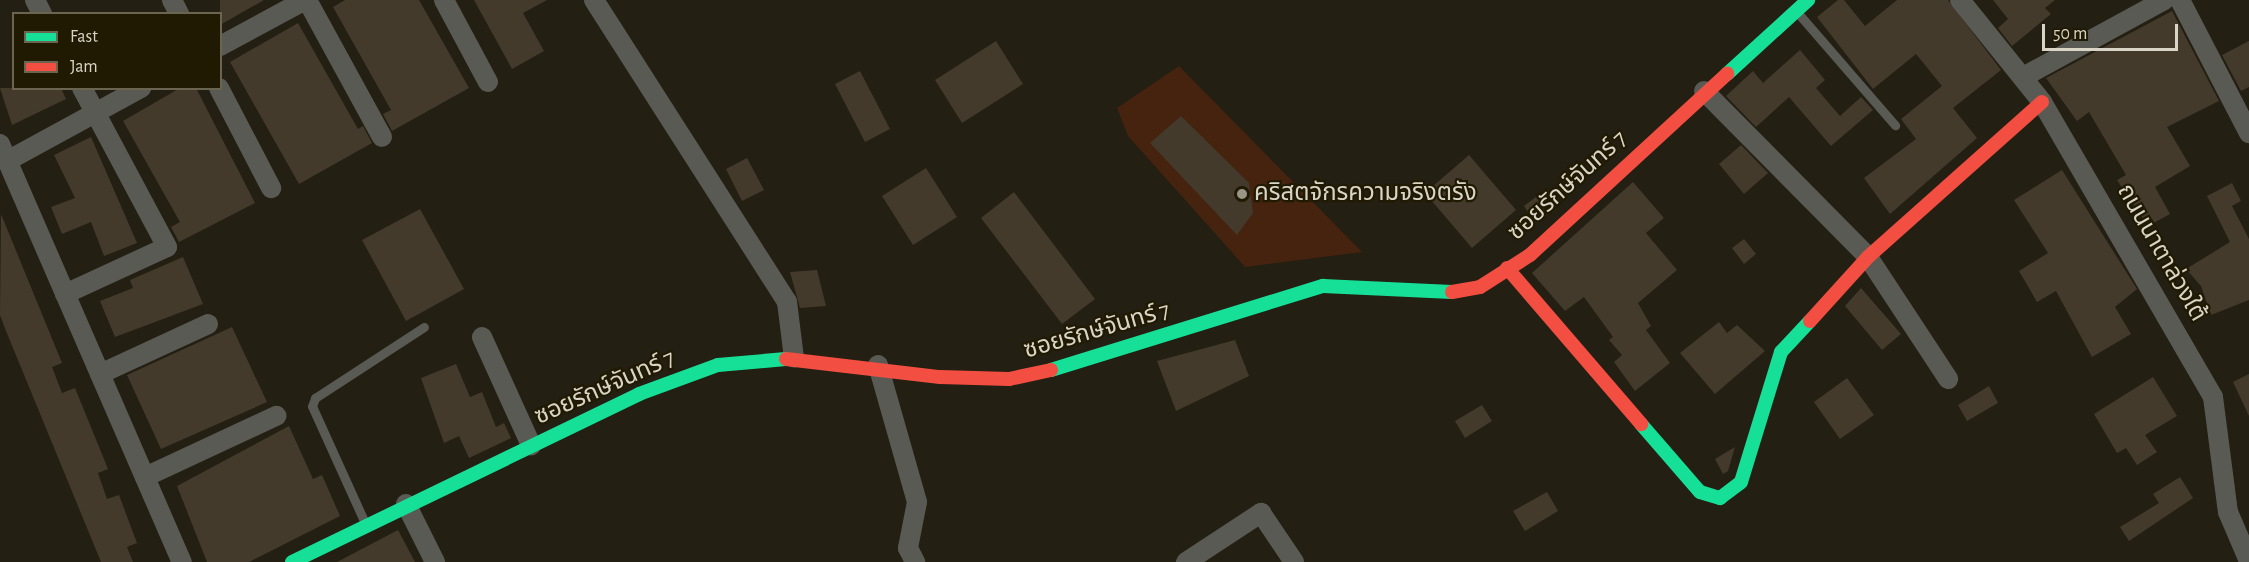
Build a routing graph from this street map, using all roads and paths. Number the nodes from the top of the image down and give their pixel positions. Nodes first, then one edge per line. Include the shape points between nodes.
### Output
1 (306, 0) edge
2 (444, 0) edge
3 (594, 0) edge
4 (1808, 0) edge
5 (1960, 0) edge
6 (2164, 0) edge
7 (2180, 0) edge
8 (1795, 10) junction
9 (222, 45) edge
10 (2023, 77) junction
11 (488, 81) dead end
12 (83, 90) edge
13 (137, 90) edge
14 (220, 90) edge
15 (1704, 91) junction
16 (2042, 102) junction
17 (95, 113) junction
18 (1895, 125) dead end
19 (2249, 133) edge
20 (382, 137) dead end
21 (4, 152) edge
22 (271, 188) dead end
23 (1868, 257) junction
24 (1507, 268) junction
25 (65, 294) junction
26 (208, 324) dead end
27 (424, 327) dead end
28 (482, 337) dead end
29 (794, 358) junction
30 (878, 365) junction
31 (100, 374) junction
32 (1948, 379) dead end
33 (276, 416) dead end
34 (531, 445) junction
35 (145, 477) junction
36 (406, 504) junction
37 (365, 523) junction
38 (2249, 561) edge
39 (182, 562) edge
40 (292, 562) edge
41 (435, 562) edge
42 (915, 562) edge
43 (1186, 562) edge
44 (1294, 562) edge

1 - 9 street
1 - 20 street
2 - 11 street
3 - 29 street via 787,302
4 - 8 street, ซอยรักษ์จันทร์ 7
5 - 10 street, ถนนนาตาล่วงใต้
6 - 10 street
7 - 19 street
8 - 15 street, ซอยรักษ์จันทร์ 7
8 - 18 lane
10 - 16 street, ถนนนาตาล่วงใต้
12 - 17 street
13 - 17 street
14 - 22 street
15 - 23 street
15 - 24 street, ซอยรักษ์จันทร์ 7 via 1530,255
16 - 23 street
16 - 38 street, ถนนนาตาล่วงใต้ via 2213,398 2228,512
17 - 21 street
17 - 25 street via 166,247
21 - 25 street
23 - 24 street via 1781,352 1740,482 1720,498 1700,492
23 - 32 street
24 - 30 street, ซอยรักษ์จันทร์ 7 via 1480,287 1442,294 1323,286 1082,363 1009,379 940,377
25 - 31 street
26 - 31 street
27 - 37 lane via 315,398 312,406
28 - 34 street
29 - 30 street, ซอยรักษ์จันทร์ 7
29 - 34 street, ซอยรักษ์จันทร์ 7 via 718,365 639,394
30 - 42 street via 917,502 908,548
31 - 35 street
33 - 35 street
34 - 36 street, ซอยรักษ์จันทร์ 7
35 - 39 street
36 - 37 street, ซอยรักษ์จันทร์ 7
36 - 41 street
37 - 40 street, ซอยรักษ์จันทร์ 7
43 - 44 street via 1261,513

